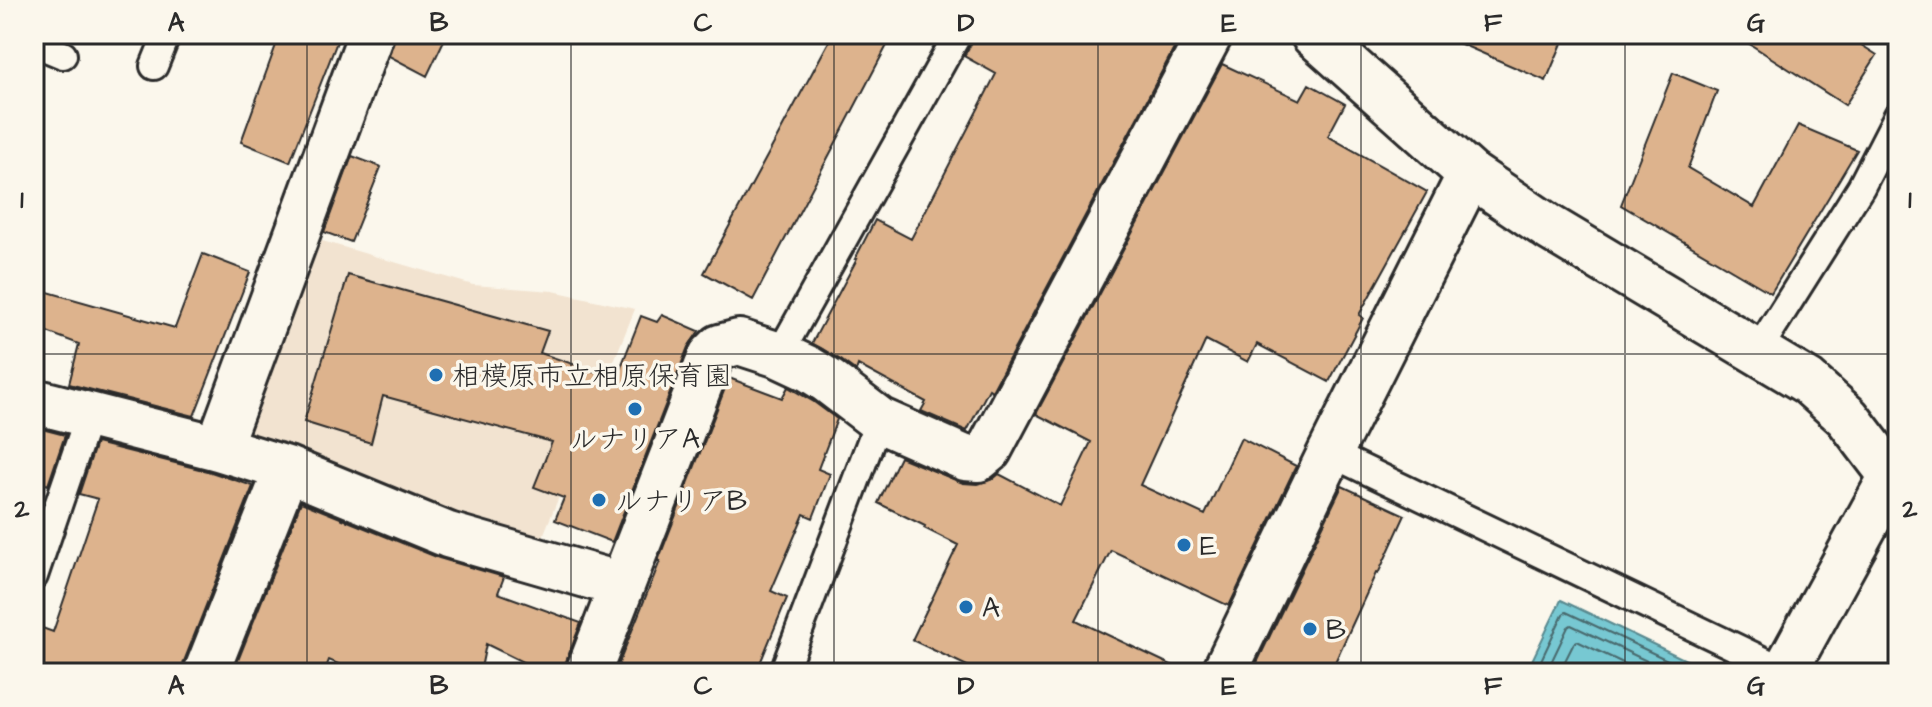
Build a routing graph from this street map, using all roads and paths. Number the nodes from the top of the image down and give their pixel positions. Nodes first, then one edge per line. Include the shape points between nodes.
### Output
1 (167, 34) edge
2 (371, 34) edge
3 (958, 34) edge
4 (1210, 34) edge
5 (1322, 38) edge
6 (34, 43) edge
7 (63, 55) dead end
8 (154, 66) dead end
9 (1898, 115) edge
10 (1470, 174) junction
11 (1757, 352) junction
12 (779, 355) junction
13 (34, 401) edge
14 (89, 415) junction
15 (879, 420) junction
16 (218, 448) junction
17 (1330, 453) junction
18 (287, 469) junction
19 (1895, 480) edge
20 (34, 576) edge
21 (621, 585) junction
22 (1784, 672) edge
23 (206, 673) edge
24 (588, 673) edge
25 (783, 673) edge
26 (1224, 673) edge

1 - 8 lane
2 - 16 street
3 - 12 lane
4 - 15 street via 989,450 978,459 965,458
5 - 10 street
6 - 7 lane
9 - 11 lane via 1861,187
10 - 11 street
10 - 17 street
11 - 19 street via 1808,382 1847,417
12 - 15 street via 828,381
12 - 21 street via 739,342 720,347 711,356
13 - 14 street
14 - 16 street
14 - 20 lane
15 - 25 lane
16 - 18 street
17 - 22 lane
17 - 26 street
18 - 21 street via 448,535
18 - 23 street
19 - 22 street
21 - 24 street

